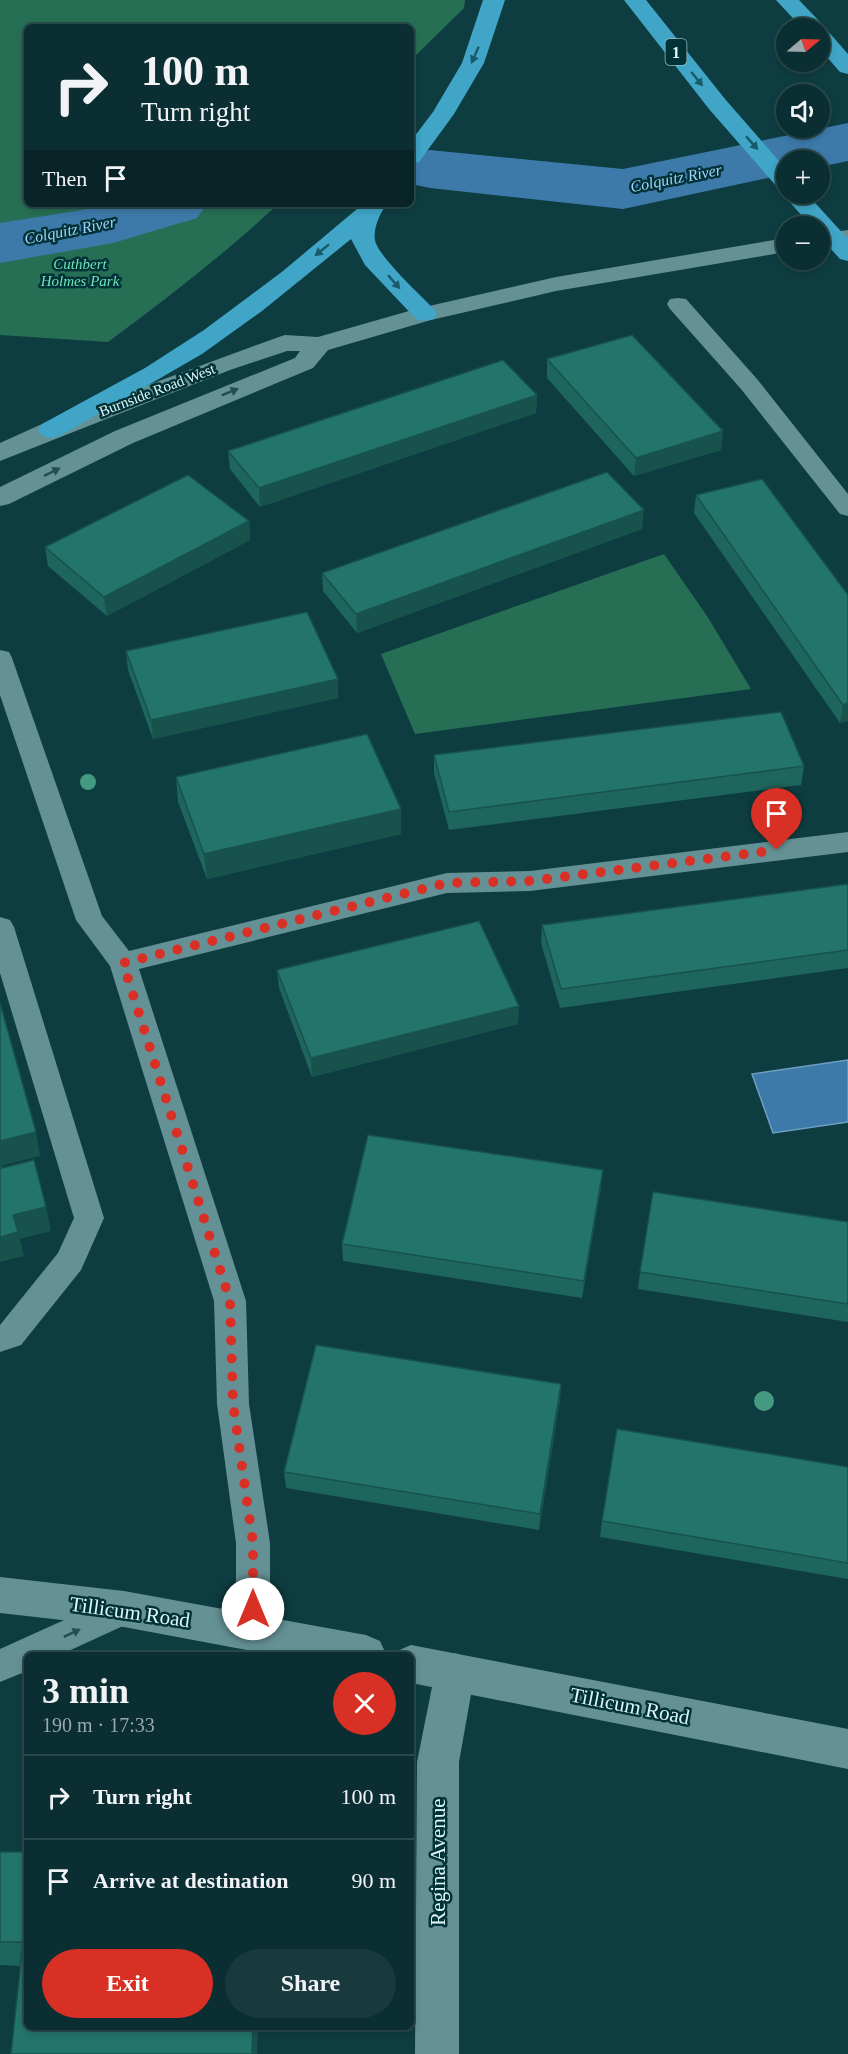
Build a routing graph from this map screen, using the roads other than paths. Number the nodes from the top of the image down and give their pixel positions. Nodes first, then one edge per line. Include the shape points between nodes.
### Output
1 (494, 0) edge
2 (634, 0) edge
3 (787, 0) edge
4 (804, 18) edge
5 (830, 47) edge
6 (848, 67) edge
7 (414, 153) edge
8 (776, 172) edge
9 (804, 204) edge
10 (371, 209) edge
11 (848, 237) edge
12 (830, 239) edge
13 (776, 247) edge
14 (848, 254) edge
15 (678, 304) dead end
16 (425, 314) junction
17 (319, 345) junction
18 (51, 430) junction
19 (0, 453) edge
20 (0, 498) edge
21 (848, 509) edge
22 (0, 658) edge
23 (848, 842) edge
24 (0, 927) edge
25 (123, 963) junction
26 (0, 1339) edge
27 (0, 1595) edge
28 (124, 1609) junction
29 (253, 1631) junction
30 (30, 1652) edge
31 (356, 1652) edge
32 (24, 1655) edge
33 (414, 1665) edge
34 (0, 1666) edge
35 (455, 1672) junction
36 (848, 1749) edge
37 (437, 2054) edge

1 -> 7 highway via 473,63
2 -> 8 highway, 1
3 - 4 highway
5 - 6 highway
9 - 14 highway
10 -> 16 highway via 363,240 374,260
10 -> 18 highway via 212,336
11 - 12 main road
13 - 16 main road via 556,284
15 - 21 lane via 750,384
16 - 17 main road
17 - 18 main road, Burnside Road West via 285,343
20 -> 17 main road via 145,428 304,363
18 - 19 main road, Burnside Road West
22 - 25 lane via 90,920
23 - 25 lane via 530,881 447,883
24 - 26 lane via 89,1218 70,1261 10,1336
25 - 29 lane via 230,1301 233,1404 253,1543
27 - 28 main road, Tillicum Road
28 - 29 main road, Tillicum Road
30 -> 28 lane
29 - 31 main road, Tillicum Road
34 -> 32 lane
33 - 35 main road, Tillicum Road
35 - 36 main road, Tillicum Road
35 - 37 main road, Regina Avenue via 438,1762

